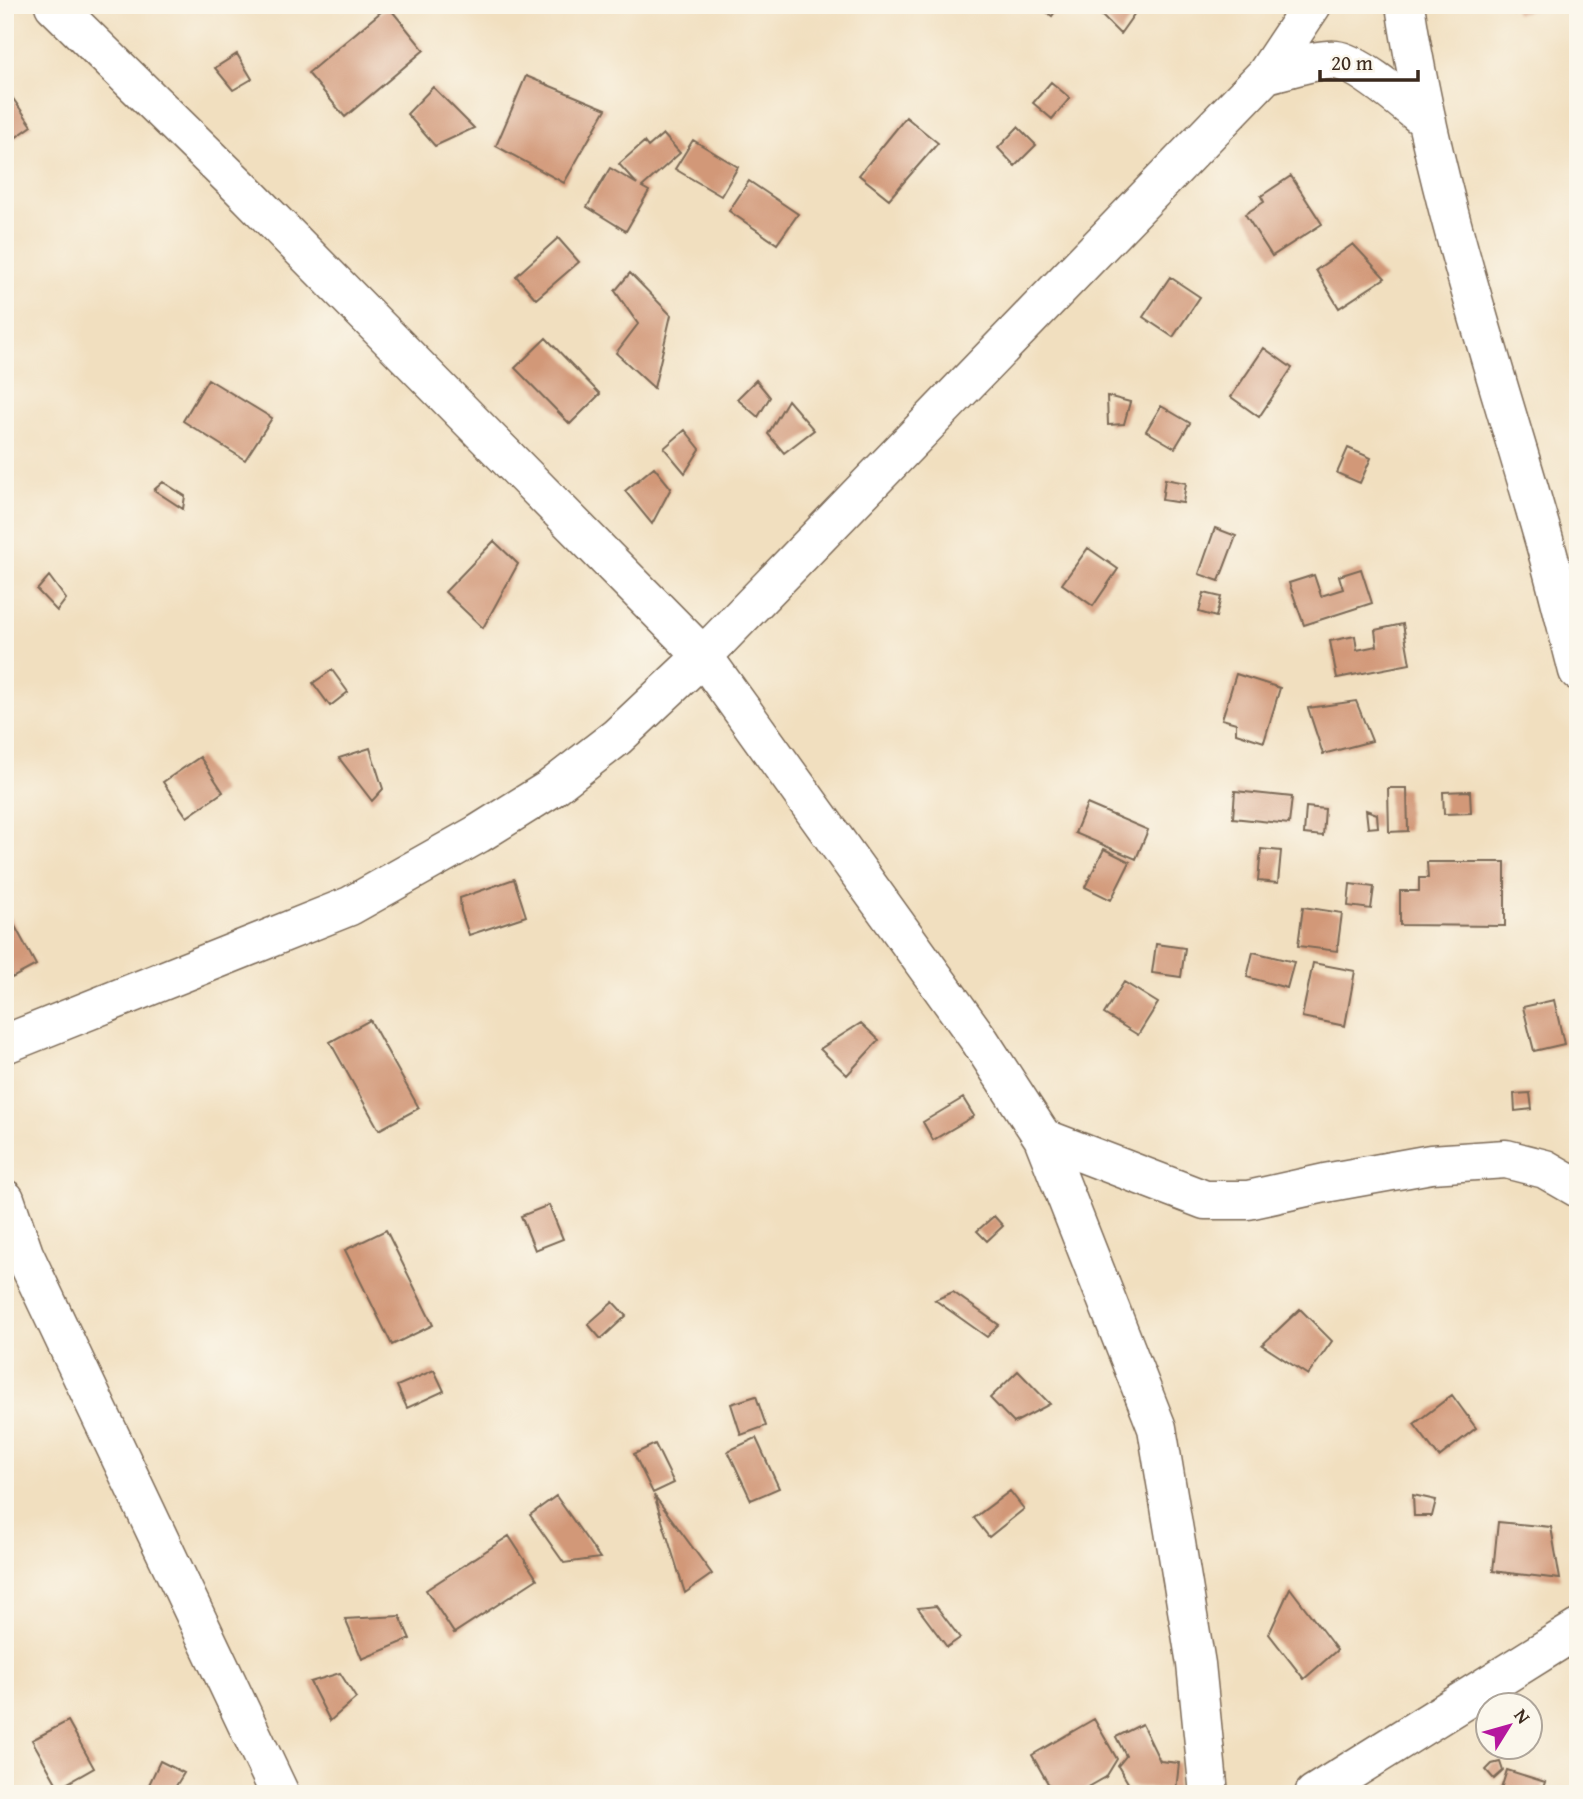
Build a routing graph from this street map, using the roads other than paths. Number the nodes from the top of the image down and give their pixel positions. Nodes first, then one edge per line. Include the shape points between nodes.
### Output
1 (54, 5) edge
2 (1312, 5) edge
3 (1405, 5) edge
4 (1266, 75) junction
5 (1427, 121) junction
6 (702, 656) junction
7 (1578, 671) edge
8 (5, 1044) edge
9 (1043, 1138) junction
10 (1578, 1188) edge
11 (5, 1199) edge
12 (1578, 1629) edge
13 (280, 1794) edge
14 (1209, 1794) edge
15 (1314, 1794) edge

1 - 6 street via 248,194
2 - 4 street
3 - 5 street
4 - 5 street via 1336,60 1358,69
4 - 6 street
5 - 7 street via 1455,239
6 - 8 street via 617,737 550,789 362,900
6 - 9 street via 980,1041
9 - 10 street via 1205,1200 1248,1200 1431,1164 1506,1159 1545,1169
9 - 14 street via 1157,1428 1196,1664
11 - 13 street via 24,1254
12 - 15 street

